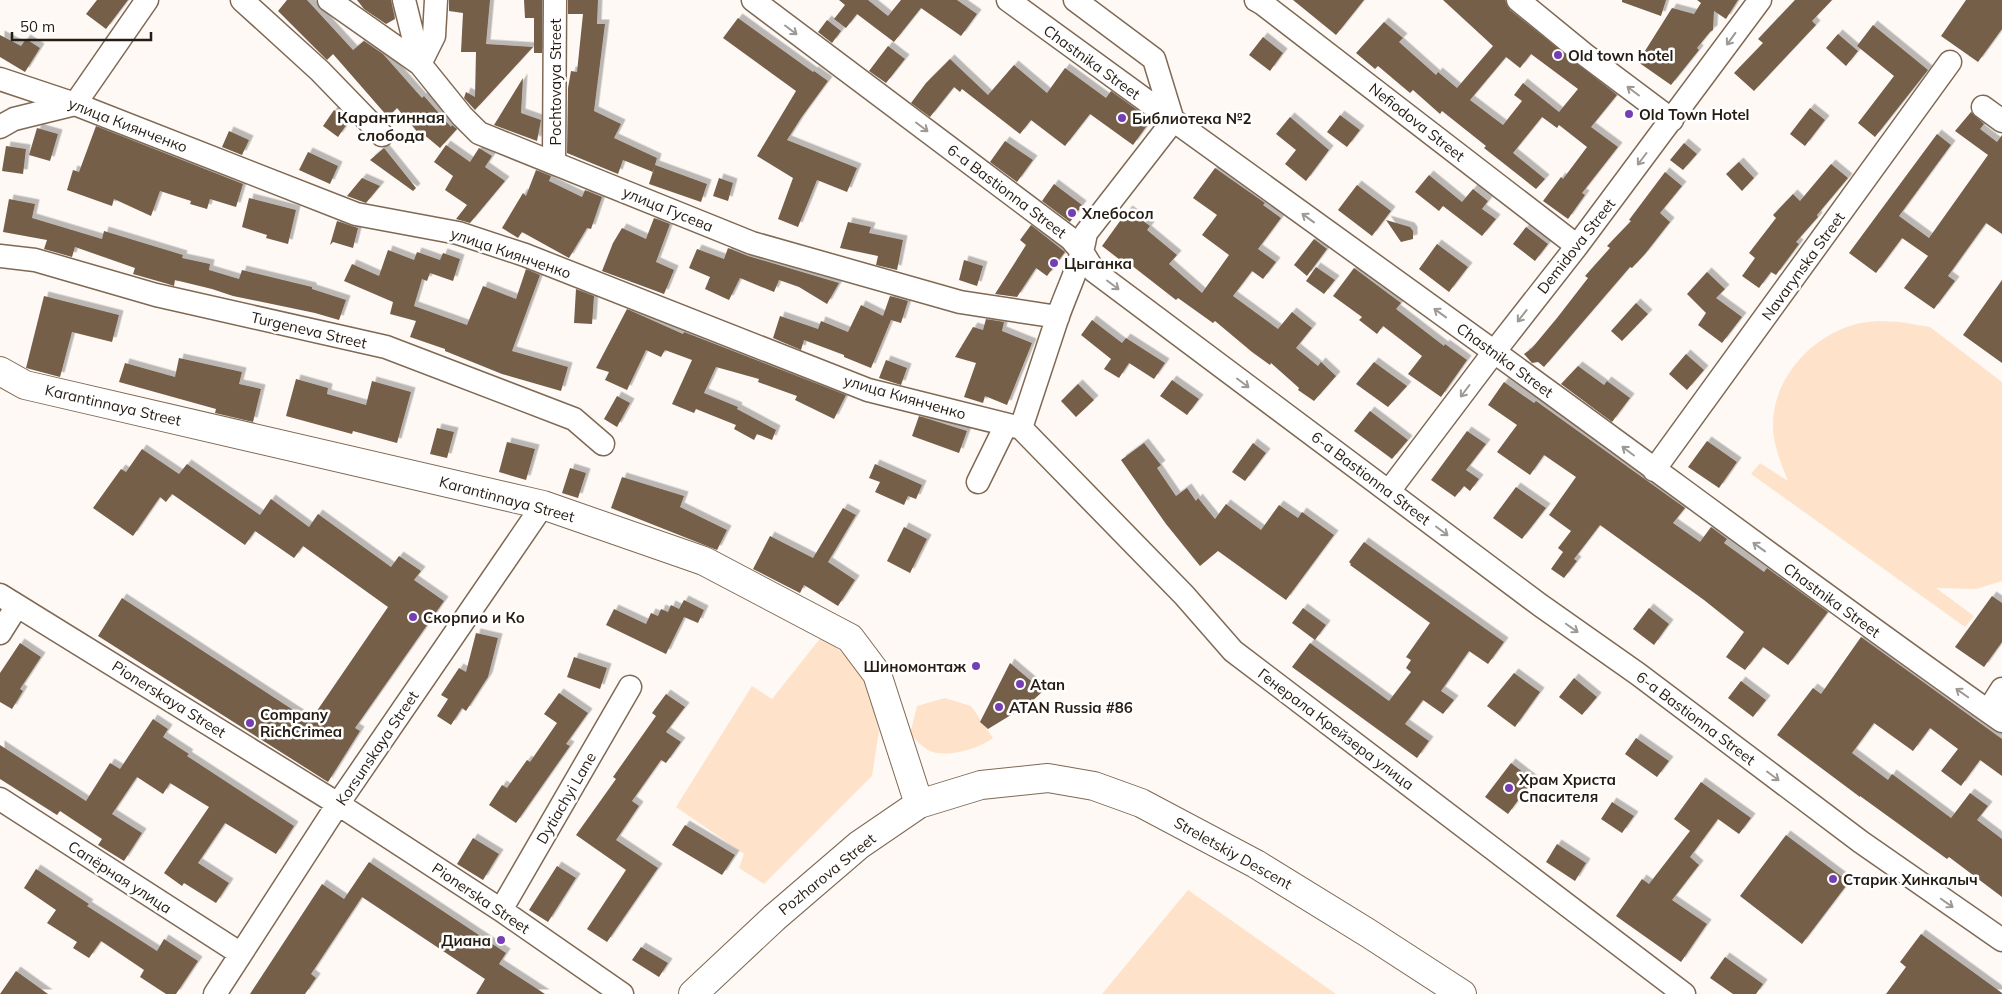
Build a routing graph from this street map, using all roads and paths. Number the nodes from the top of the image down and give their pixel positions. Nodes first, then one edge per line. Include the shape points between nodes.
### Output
1 (147, 0) edge
2 (242, 0) edge
3 (329, 0) edge
4 (404, 0) edge
5 (436, 0) edge
6 (555, 0) edge
7 (753, 0) edge
8 (1008, 0) edge
9 (1075, 0) edge
10 (1256, 0) edge
11 (1518, 0) edge
12 (1760, 0) edge
13 (1950, 62) dead end
14 (420, 64) junction
15 (0, 79) edge
16 (75, 104) junction
17 (1983, 106) dead end
18 (1672, 120) junction
19 (2002, 121) edge
20 (1173, 122) junction
21 (0, 127) edge
22 (382, 135) dead end
23 (554, 163) junction
24 (1577, 246) junction
25 (1083, 253) junction
26 (0, 256) edge
27 (1058, 317) junction
28 (1494, 352) junction
29 (0, 370) edge
30 (1014, 427) junction
31 (603, 444) dead end
32 (1654, 470) junction
33 (978, 482) dead end
34 (1389, 491) junction
35 (543, 505) junction
36 (9, 600) edge
37 (0, 633) edge
38 (630, 687) dead end
39 (2002, 689) edge
40 (1995, 716) edge
41 (981, 785) joint
42 (0, 799) edge
43 (338, 804) junction
44 (919, 804) junction
45 (501, 910) junction
46 (2002, 940) edge
47 (241, 954) junction
48 (215, 994) edge
49 (622, 994) edge
50 (694, 994) edge
51 (1462, 994) edge
52 (1684, 994) edge

1 - 16 street
2 - 22 street via 320,71
3 - 14 street, улица Гусева
4 - 14 street
5 - 14 street via 434,36
6 - 23 street, Pochtovaya Street
7 -> 25 street, 6-a Bastionna Street via 1071,239
8 - 20 street, Chastnika Street
9 - 20 street via 1154,60
10 - 24 street, Nefiodova Street
18 -> 11 street
12 -> 18 street, Demidova Street
13 - 32 street, Navarynska Street
14 - 23 street, улица Гусева via 479,133
15 - 16 street, улица Киянченко
16 - 21 street via 14,119
16 - 30 street, улица Киянченко via 356,214 458,232 525,255 868,390
17 - 19 street
18 -> 24 street, Demidova Street
20 - 25 street via 1086,233
28 -> 20 street, Chastnika Street
23 - 27 street, улица Гусева via 752,243 960,302
24 -> 28 street, Demidova Street
25 - 27 street
25 -> 34 street, 6-a Bastionna Street via 1094,271
26 - 31 street, Turgeneva Street via 35,260 156,295 386,347 574,419
27 - 30 street
32 -> 28 street, Chastnika Street
28 -> 34 street, Demidova Street
29 - 35 main road, Karantinnaya Street via 25,385
30 - 33 street
30 - 52 street, Генерала Крейзера улица via 1184,595 1233,651
40 -> 32 street, Chastnika Street
34 -> 46 street, 6-a Bastionna Street via 1876,853
35 - 43 street, Korsunskaya Street
35 - 44 main road, Karantinnaya Street via 704,561 850,638 877,674
36 - 37 street
36 - 43 street, Pionerskaya Street
38 - 45 street, Dytiachyi Lane
39 - 40 street
41 - 44 main road, Pozharova Street
41 - 51 main road, Streletskiy Descent via 1048,778 1094,786 1141,803 1256,864
42 - 47 street, Сапёрная улица
43 - 45 street, Pionerska Street
43 - 47 street, Korsunskaya Street
44 - 50 main road, Pozharova Street via 846,856
45 - 49 street, Pionerska Street
47 - 48 street, Korsunskaya Street

